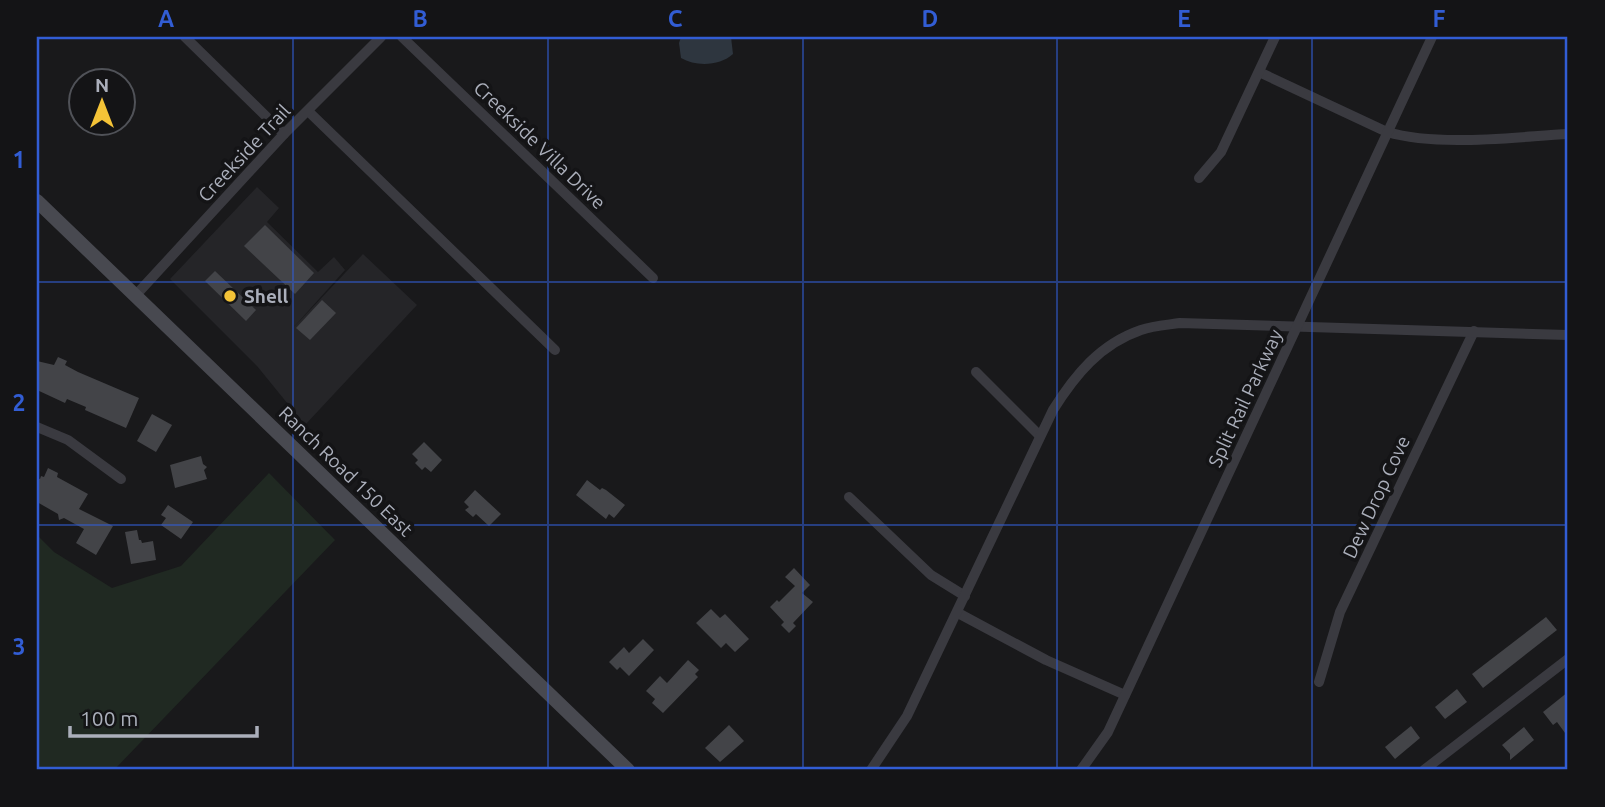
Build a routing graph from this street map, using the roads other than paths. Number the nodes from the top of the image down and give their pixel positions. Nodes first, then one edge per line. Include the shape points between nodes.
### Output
1 (185, 37) edge
2 (381, 37) edge
3 (402, 37) edge
4 (1275, 37) edge
5 (1432, 37) edge
6 (1259, 72) junction
7 (308, 111) junction
8 (1387, 132) junction
9 (284, 134) junction
10 (1568, 134) edge
11 (1199, 178) dead end
12 (37, 201) edge
13 (653, 278) dead end
14 (135, 296) junction
15 (1298, 325) junction
16 (1474, 331) junction
17 (1568, 335) edge
18 (555, 350) dead end
19 (976, 372) dead end
20 (37, 427) edge
21 (1040, 436) junction
22 (121, 479) dead end
23 (849, 497) dead end
24 (965, 596) junction
25 (958, 613) junction
26 (1568, 659) edge
27 (1319, 682) dead end
28 (1125, 695) junction
29 (628, 770) edge
30 (871, 770) edge
31 (1081, 770) edge
32 (1424, 770) edge

1 - 9 street
2 - 7 street, Creekside Trail
3 - 13 street, Creekside Villa Drive
4 - 6 street
5 - 8 street, Split Rail Parkway
6 - 8 street
6 - 11 street via 1221,152
7 - 9 street, Creekside Trail
7 - 18 street
8 - 10 street via 1436,140
8 - 15 street, Split Rail Parkway
9 - 14 street, Creekside Trail
12 - 14 main road, Ranch Road 150 East
14 - 29 main road, Ranch Road 150 East
15 - 16 street
15 - 21 street via 1180,323 1142,330 1091,359 1070,383
15 - 28 street, Split Rail Parkway
16 - 17 street
16 - 27 street, Dew Drop Cove via 1340,612
19 - 21 street
20 - 22 street via 68,440
21 - 24 street
23 - 24 street via 930,575
24 - 25 street
25 - 28 street
25 - 30 street via 907,716
26 - 32 street
28 - 31 street, Split Rail Parkway via 1108,732

